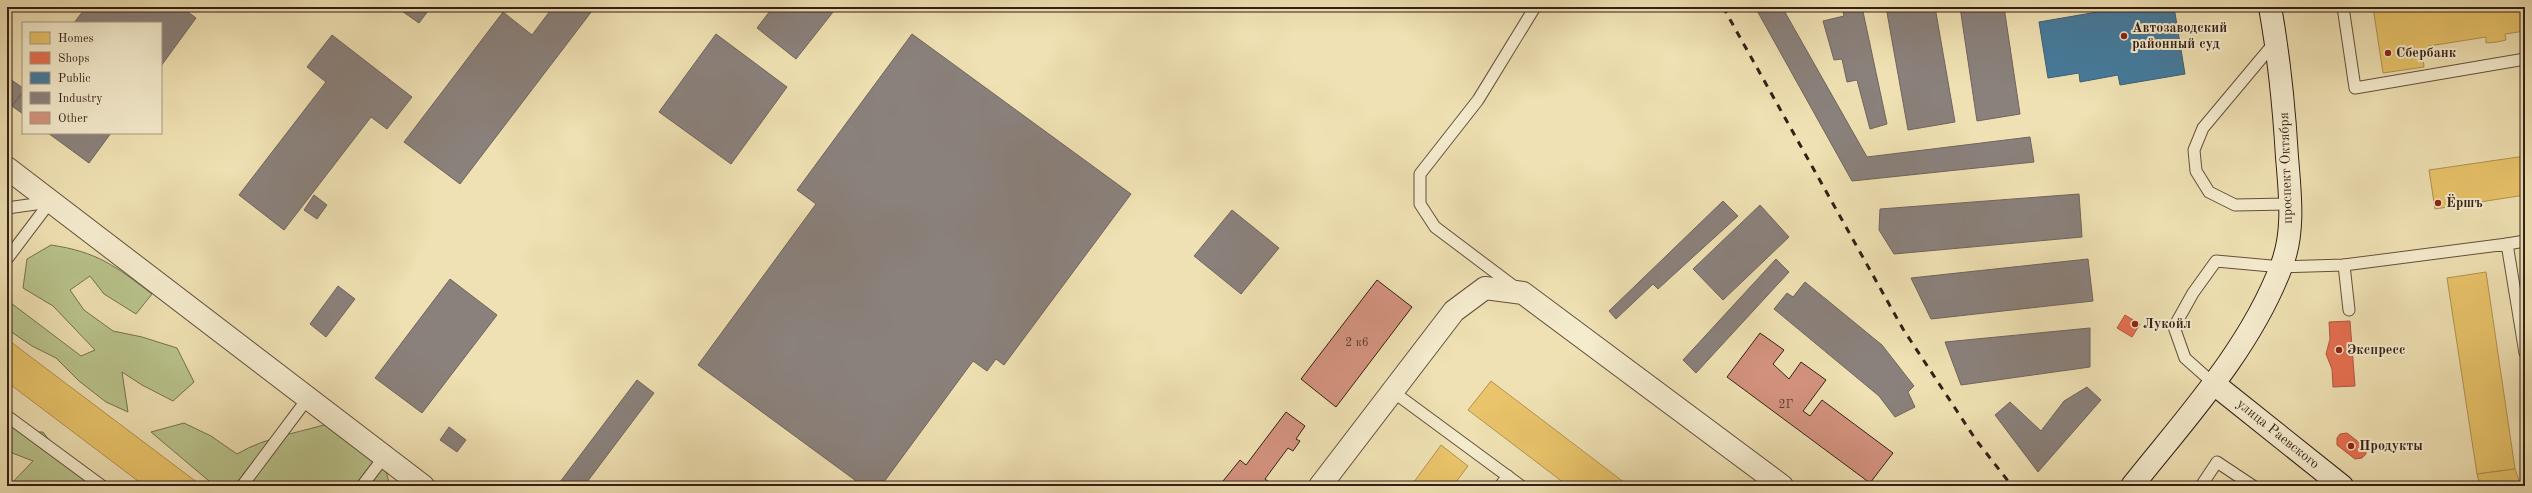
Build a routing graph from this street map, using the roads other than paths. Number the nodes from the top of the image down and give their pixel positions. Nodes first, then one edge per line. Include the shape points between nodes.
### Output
1 (1535, 7) edge
2 (2270, 7) edge
3 (2343, 7) edge
4 (2276, 41) junction
5 (2525, 59) edge
6 (7, 168) edge
7 (50, 202) junction
8 (2290, 204) junction
9 (7, 208) edge
10 (2525, 241) edge
11 (2507, 244) junction
12 (7, 259) edge
13 (2344, 265) junction
14 (2282, 267) junction
15 (1523, 293) junction
16 (2349, 310) dead end
17 (2525, 353) edge
18 (2213, 383) junction
19 (1392, 391) junction
20 (308, 398) junction
21 (7, 416) edge
22 (384, 457) junction
23 (1508, 476) junction
24 (102, 486) edge
25 (242, 486) edge
26 (362, 486) edge
27 (423, 486) edge
28 (1320, 486) edge
29 (1500, 486) edge
30 (1521, 486) edge
31 (1782, 486) edge
32 (2132, 486) edge
33 (2201, 486) edge
34 (2253, 486) edge
35 (2342, 486) edge

1 - 15 lane via 1478,100 1420,174 1420,204 1435,227
2 - 4 street, проспект Октября
3 - 5 lane via 2355,88
4 - 8 street, проспект Октября via 2283,92
4 - 8 lane via 2203,128 2194,150 2196,171 2209,192 2235,205
6 - 7 street
7 - 9 lane
7 - 12 lane
7 - 20 street
8 - 14 street, проспект Октября via 2289,234
10 - 11 lane
11 - 13 lane
11 - 17 lane
13 - 14 lane
13 - 16 lane
14 - 18 street, проспект Октября via 2251,328
14 - 18 lane via 2216,261 2193,293 2174,327 2185,358
15 - 19 street via 1485,288 1454,311
15 - 31 street
18 - 32 street, проспект Октября
18 - 35 street, улица Раевского
19 - 23 lane
19 - 28 street
20 - 22 street
20 - 25 lane
21 - 24 lane
22 - 26 lane
22 - 27 street
23 - 29 lane
23 - 30 lane
33 - 34 lane via 2217,462

